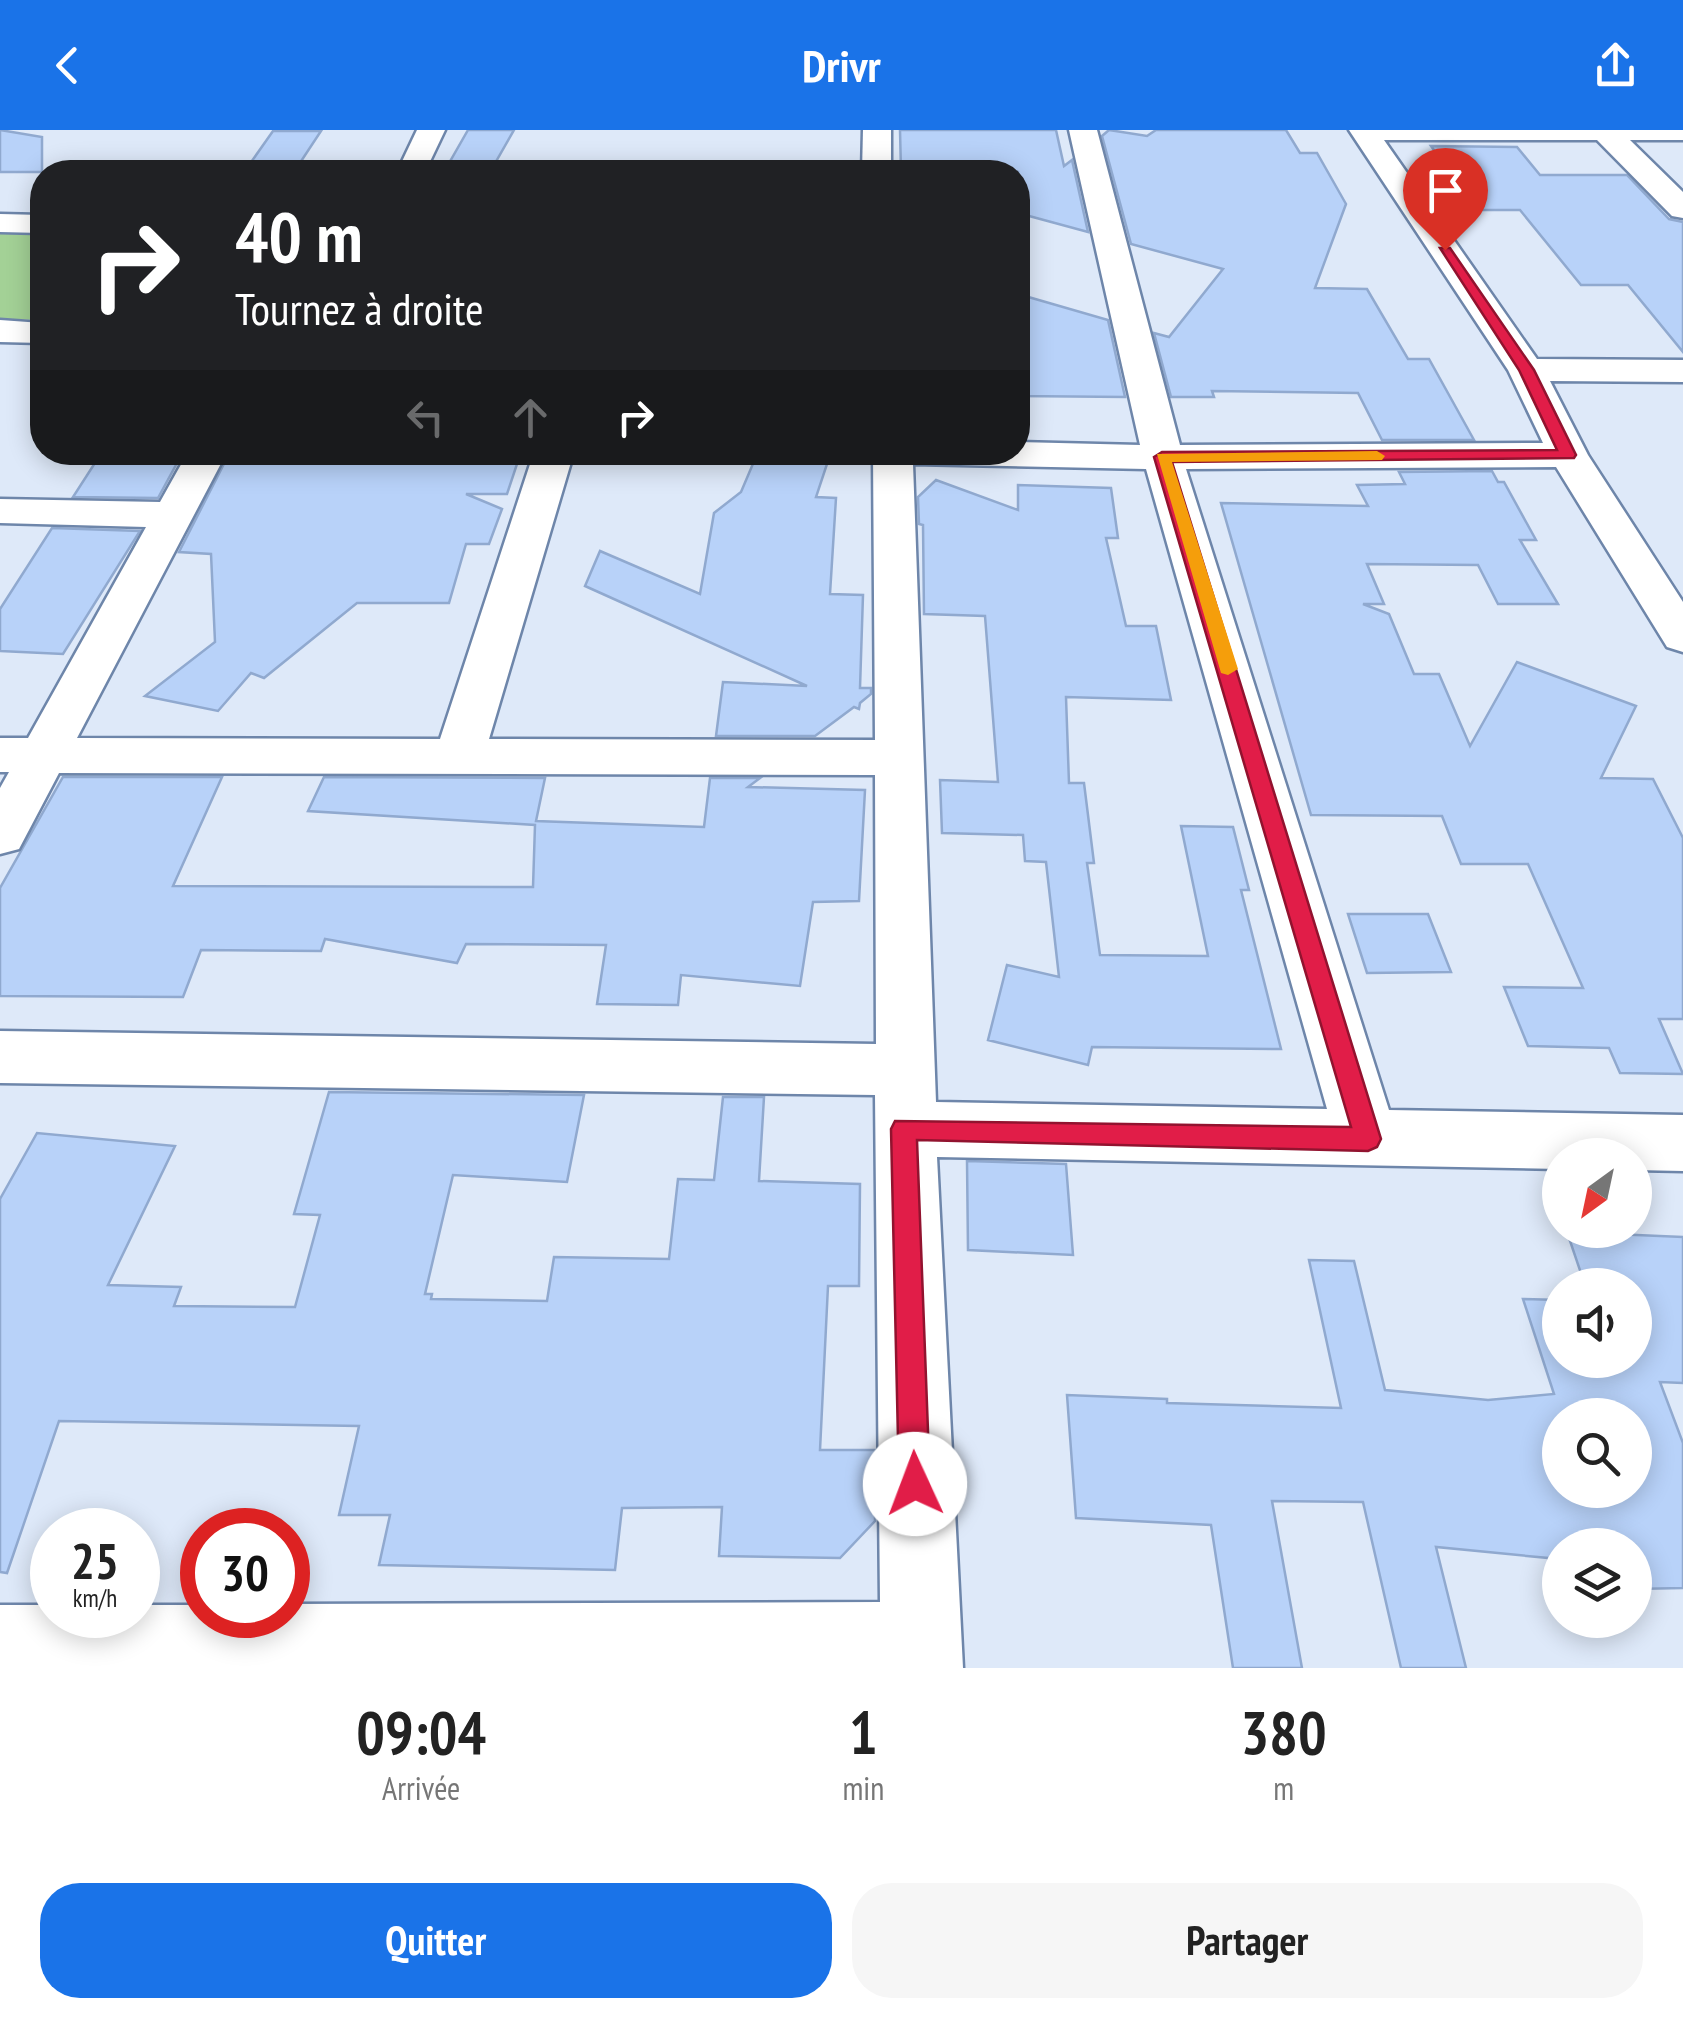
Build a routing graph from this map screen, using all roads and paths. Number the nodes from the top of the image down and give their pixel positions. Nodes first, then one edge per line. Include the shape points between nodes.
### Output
1 (431, 130) edge
2 (877, 130) edge
3 (1083, 130) edge
4 (1364, 130) edge
5 (1604, 132) edge
6 (1683, 132) edge
7 (417, 160) edge
8 (878, 160) edge
9 (1683, 209) edge
10 (0, 224) edge
11 (30, 224) edge
12 (0, 332) edge
13 (30, 332) edge
14 (1526, 370) junction
15 (1683, 372) edge
16 (1030, 454) edge
17 (1568, 455) junction
18 (1162, 457) junction
19 (200, 465) edge
20 (550, 465) edge
21 (893, 465) edge
22 (0, 511) edge
23 (171, 515) junction
24 (1683, 637) edge
25 (460, 753) junction
26 (23, 755) edge
27 (898, 758) junction
28 (0, 835) edge
29 (0, 1057) edge
30 (906, 1099) junction
31 (1368, 1139) junction
32 (1683, 1143) edge
33 (0, 1646) edge
34 (921, 1655) edge

1 - 7 street
2 - 8 street
3 - 18 street
4 - 5 street
4 - 14 street
5 - 6 street
5 - 9 street
10 - 11 street
12 - 13 street
14 - 15 street
14 - 17 street
16 - 18 street
17 - 18 street
17 - 24 street
18 - 31 street
19 - 23 street
20 - 25 street
21 - 27 street
22 - 23 street
23 - 26 street
25 - 26 street
25 - 27 street
26 - 28 street
27 - 30 street
29 - 30 street
30 - 31 street
30 - 34 street
31 - 32 street
33 - 34 street

